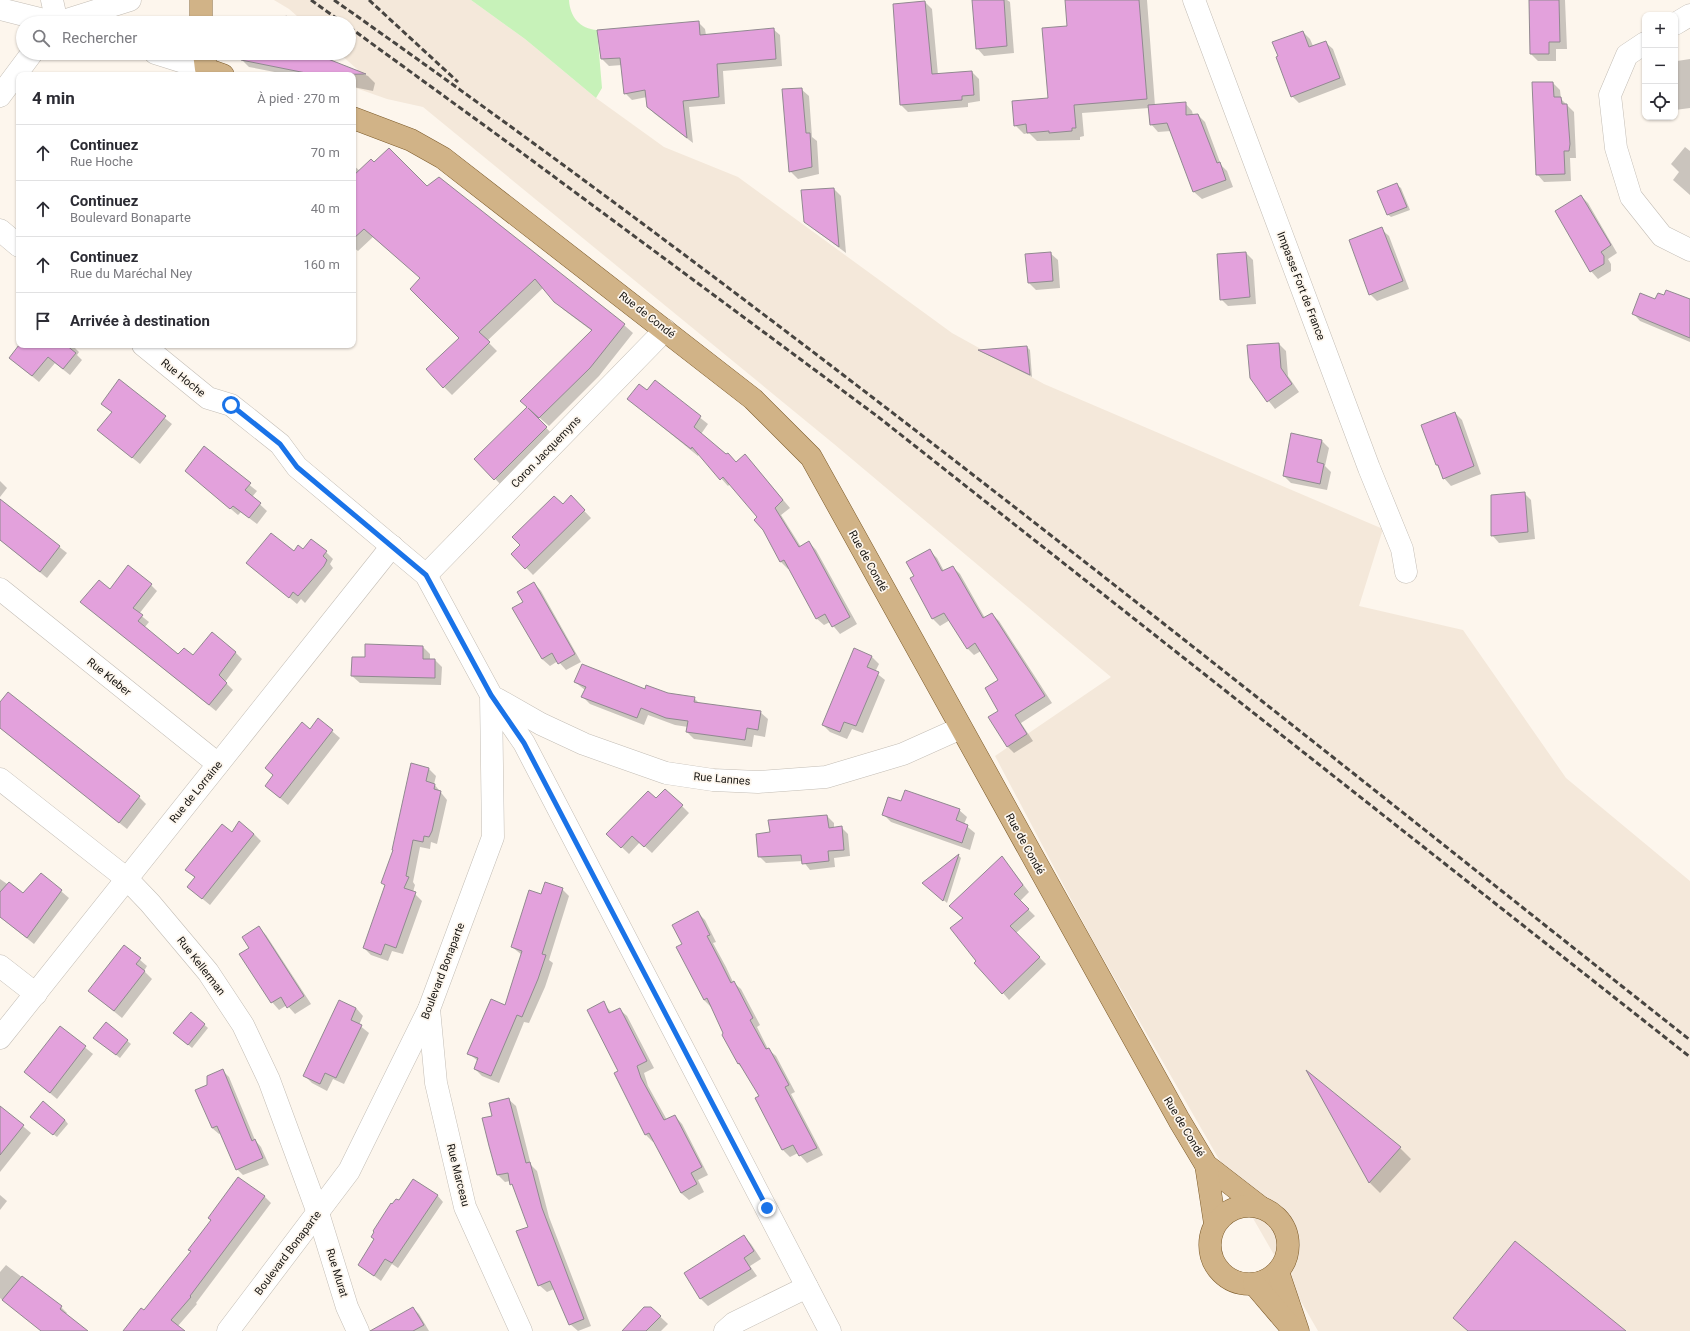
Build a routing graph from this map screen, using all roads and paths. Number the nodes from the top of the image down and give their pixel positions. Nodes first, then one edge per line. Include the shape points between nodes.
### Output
1 (52, 0) edge
2 (130, 0) edge
3 (201, 0) edge
4 (1194, 0) edge
5 (22, 8) edge
6 (0, 9) edge
7 (1690, 15) edge
8 (41, 16) edge
9 (55, 16) edge
10 (79, 16) edge
11 (201, 16) edge
12 (1678, 22) edge
13 (1642, 46) edge
14 (27, 60) edge
15 (185, 60) edge
16 (211, 66) edge
17 (18, 72) edge
18 (16, 74) edge
19 (0, 96) edge
20 (356, 119) edge
21 (0, 230) edge
22 (16, 243) edge
23 (1690, 250) edge
24 (665, 330) junction
25 (147, 348) edge
26 (392, 546) junction
27 (1406, 572) dead end
28 (426, 575) junction
29 (0, 590) edge
30 (491, 695) junction
31 (960, 728) junction
32 (218, 764) junction
33 (0, 778) edge
34 (126, 879) junction
35 (0, 966) edge
36 (36, 994) junction
37 (429, 1009) junction
38 (0, 1038) edge
39 (1206, 1165) junction
40 (1259, 1206) junction
41 (318, 1213) junction
42 (1215, 1224) junction
43 (1278, 1272) junction
44 (1254, 1284) junction
45 (807, 1287) junction
46 (228, 1331) edge
47 (358, 1331) edge
48 (521, 1331) edge
49 (725, 1331) edge
50 (830, 1331) edge
51 (1294, 1331) edge
52 (1298, 1331) edge

1 - 9 street
2 - 10 street
3 - 11 main road
4 - 27 street, Impasse Fort de France via 1369,468 1402,549
5 - 6 street
5 - 8 street
7 - 12 street
13 - 23 street via 1627,55 1610,95 1616,148 1631,197 1662,236
14 - 17 street
15 - 16 street
18 - 19 street
20 - 24 main road, Rue de Condé via 412,140 443,158
21 - 22 street
24 - 28 street, Coron Jacquemyns
24 - 31 main road, Rue de Condé via 753,400 811,456
25 - 26 street, Rue Hoche via 208,398 231,405 280,444 297,467
26 - 28 street, Rue Hoche
26 - 32 street, Rue de Lorraine
28 - 30 street, Boulevard Bonaparte
29 - 32 street, Rue Kleber
30 - 31 street, Rue Lannes via 540,724 584,744 666,773 712,780 758,782 826,777 903,754
30 - 37 street, Boulevard Bonaparte via 493,837
30 - 45 street via 524,743
31 - 39 main road, Rue de Condé
32 - 34 street, Rue de Lorraine
33 - 34 street, Rue Kellerman
34 - 36 street, Rue de Lorraine
34 - 41 street, Rue Kellerman via 150,903 208,972 243,1025 269,1080
35 - 36 street
36 - 38 street, Rue de Lorraine
37 - 41 street, Boulevard Bonaparte via 350,1171
37 - 48 street, Rue Marceau via 436,1083 465,1207
39 - 40 main road, Rue de Condé
39 - 42 main road, Rue de Condé
40 - 42 main road via 1234,1208
40 - 43 main road via 1281,1221 1287,1233 1288,1247 1285,1260
41 - 46 street, Boulevard Bonaparte
41 - 47 street, Rue Murat via 347,1307
42 - 44 main road via 1210,1235 1209,1248 1212,1260 1228,1279
43 - 44 main road via 1267,1280
43 - 52 main road
44 - 51 main road
45 - 49 street via 734,1323
45 - 50 street

